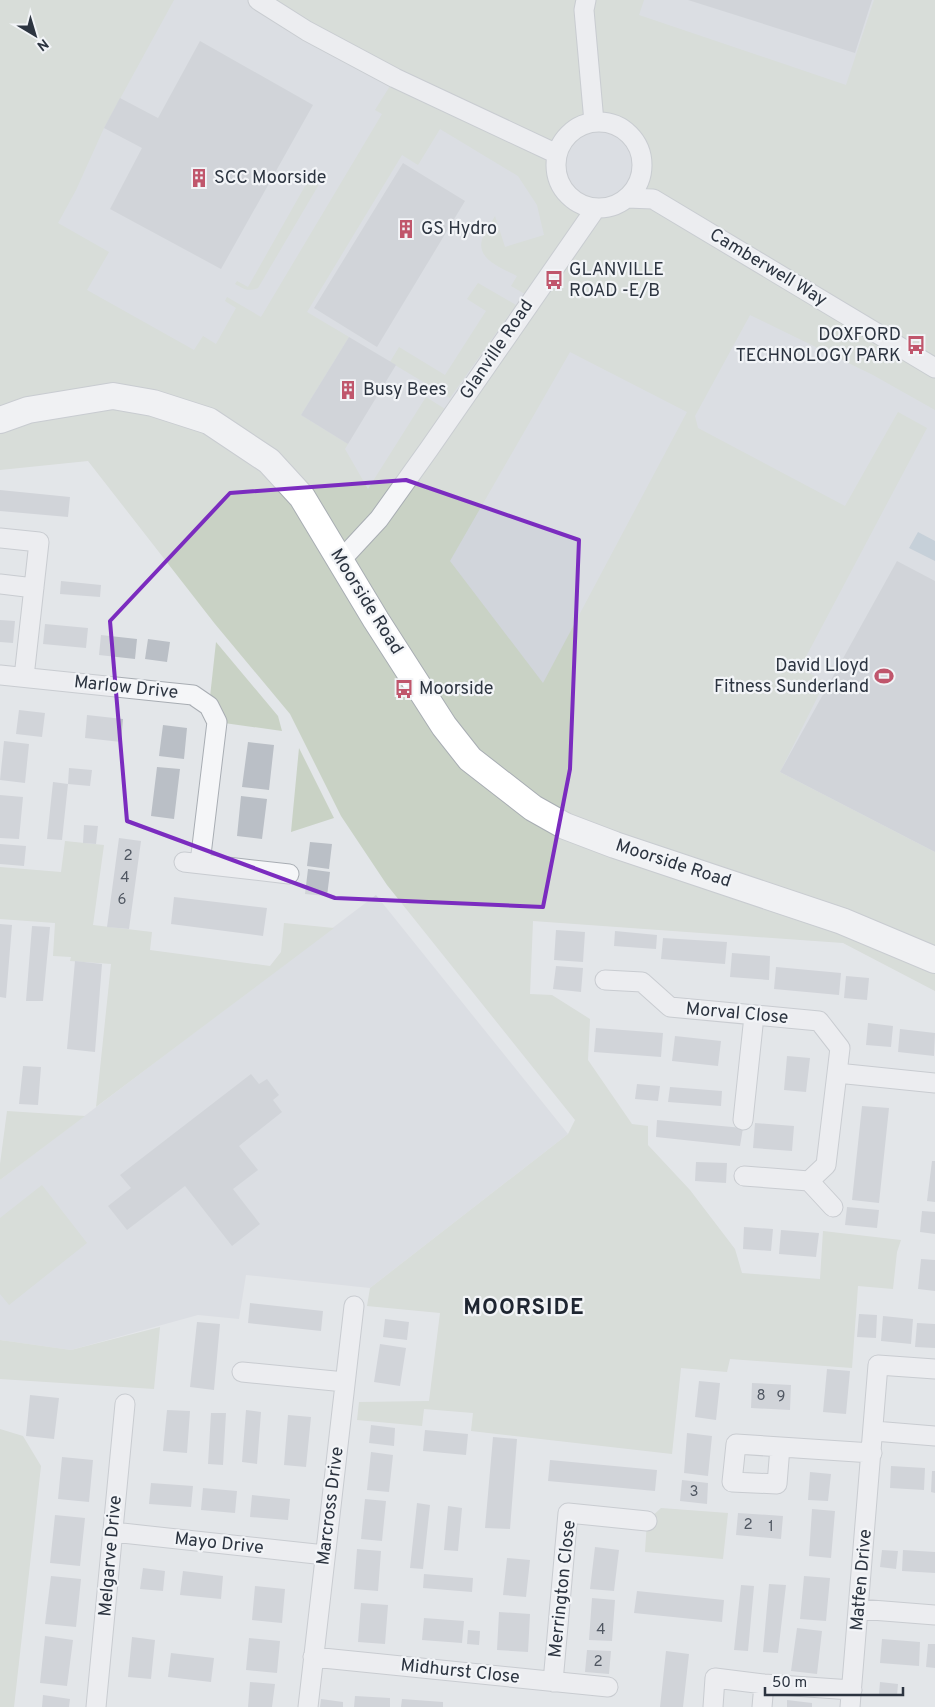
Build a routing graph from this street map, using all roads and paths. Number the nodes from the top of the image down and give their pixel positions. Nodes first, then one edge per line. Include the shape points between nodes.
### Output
1 (258, 0) edge
2 (586, 0) edge
3 (594, 122) junction
4 (557, 154) junction
5 (641, 174) junction
6 (627, 198) junction
7 (653, 199) junction
8 (596, 208) junction
9 (935, 368) edge
10 (0, 420) edge
11 (0, 538) edge
12 (340, 561) junction
13 (0, 584) edge
14 (34, 588) junction
15 (0, 675) edge
16 (24, 677) junction
17 (289, 874) dead end
18 (935, 960) edge
19 (605, 980) dead end
20 (754, 1016) junction
21 (837, 1073) junction
22 (935, 1083) edge
23 (743, 1120) dead end
24 (744, 1176) dead end
25 (809, 1181) junction
26 (833, 1207) dead end
27 (354, 1306) dead end
28 (935, 1369) edge
29 (242, 1372) dead end
30 (345, 1382) junction
31 (125, 1404) dead end
32 (874, 1431) junction
33 (935, 1436) edge
34 (780, 1447) dead end
35 (872, 1453) junction
36 (648, 1521) dead end
37 (114, 1532) junction
38 (325, 1555) junction
39 (859, 1609) junction
40 (935, 1615) edge
41 (313, 1657) junction
42 (553, 1682) junction
43 (764, 1684) junction
44 (608, 1687) dead end
45 (851, 1699) edge
46 (96, 1707) edge
47 (308, 1707) edge
48 (712, 1707) edge
49 (762, 1707) edge

1 - 4 street via 307,31 395,78
2 - 3 street via 584,10
3 - 4 street via 572,131
3 - 5 street via 610,123 629,134 642,159
4 - 8 street via 556,174 564,190 581,204
5 - 6 street
5 - 7 street
6 - 7 street, Camberwell Way
6 - 8 street via 614,206
7 - 9 street, Camberwell Way
8 - 12 street, Glanville Road via 430,449 384,511
10 - 12 street, Moorside Road via 28,410 113,396 153,403 209,421 269,461 302,497
11 - 14 street via 39,542
12 - 18 street, Moorside Road via 444,726 470,759 534,808 573,829 615,845 842,920
13 - 14 street
14 - 16 street
15 - 16 street, Marlow Drive
16 - 17 street, Marlow Drive via 193,695 209,706 217,722 192,862
19 - 20 street, Morval Close via 642,982 670,1007
20 - 21 street, Morval Close via 818,1021 840,1048
20 - 23 street
21 - 22 street
21 - 25 street, Morval Close via 826,1165
24 - 25 street
25 - 26 street
27 - 30 street, Marcross Drive
28 - 32 street, Matfen Drive via 878,1365
29 - 30 street
30 - 38 street, Marcross Drive
31 - 37 street, Melgarve Drive
32 - 33 street
32 - 35 street, Matfen Drive
34 - 35 street
35 - 39 street, Matfen Drive
36 - 42 street, Merrington Close via 568,1513
37 - 38 street, Mayo Drive
37 - 46 street, Melgarve Drive
38 - 41 street, Marcross Drive
39 - 40 street
39 - 45 street, Matfen Drive
41 - 42 street, Midhurst Close
41 - 47 street, Marcross Drive
42 - 44 street, Midhurst Close
43 - 45 street
43 - 48 street via 716,1678
43 - 49 street

